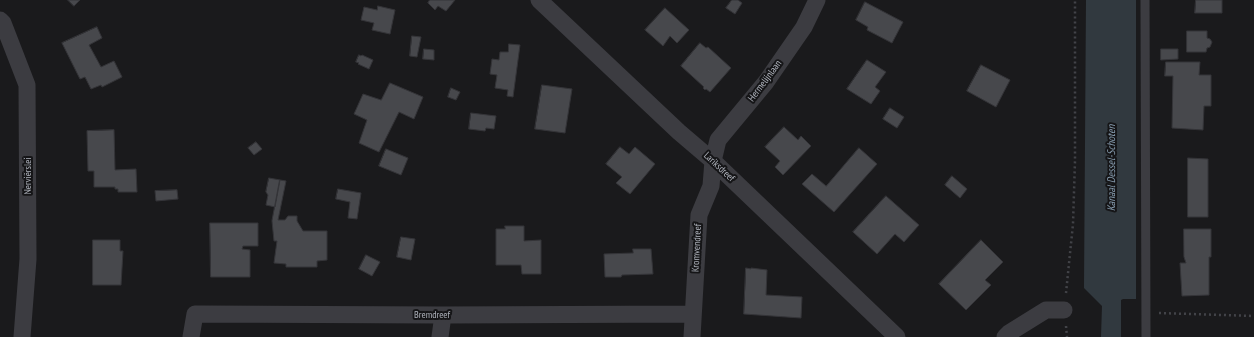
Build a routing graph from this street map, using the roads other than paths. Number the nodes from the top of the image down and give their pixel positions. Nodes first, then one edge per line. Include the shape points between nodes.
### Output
1 (539, 0) edge
2 (817, 0) edge
3 (1145, 0) edge
4 (0, 20) edge
5 (713, 161) junction
6 (1064, 310) road end
7 (693, 314) junction
8 (443, 315) junction
9 (22, 337) edge
10 (192, 337) edge
11 (440, 337) edge
12 (692, 337) edge
13 (897, 337) edge
14 (1005, 337) edge
15 (1146, 337) edge

1 - 5 street, Lariksdreef
2 - 5 street, Hermelijnlaan via 804,27 766,82 718,140
3 - 15 lane
4 - 9 street, Nerviërslei via 27,85 28,259
5 - 7 street, Kromvendreef via 711,186 698,215
5 - 13 street, Lariksdreef
6 - 14 street via 1046,310
7 - 8 street, Bremdreef
7 - 12 street, Kromvendreef
8 - 10 street, Bremdreef via 195,314
8 - 11 street

